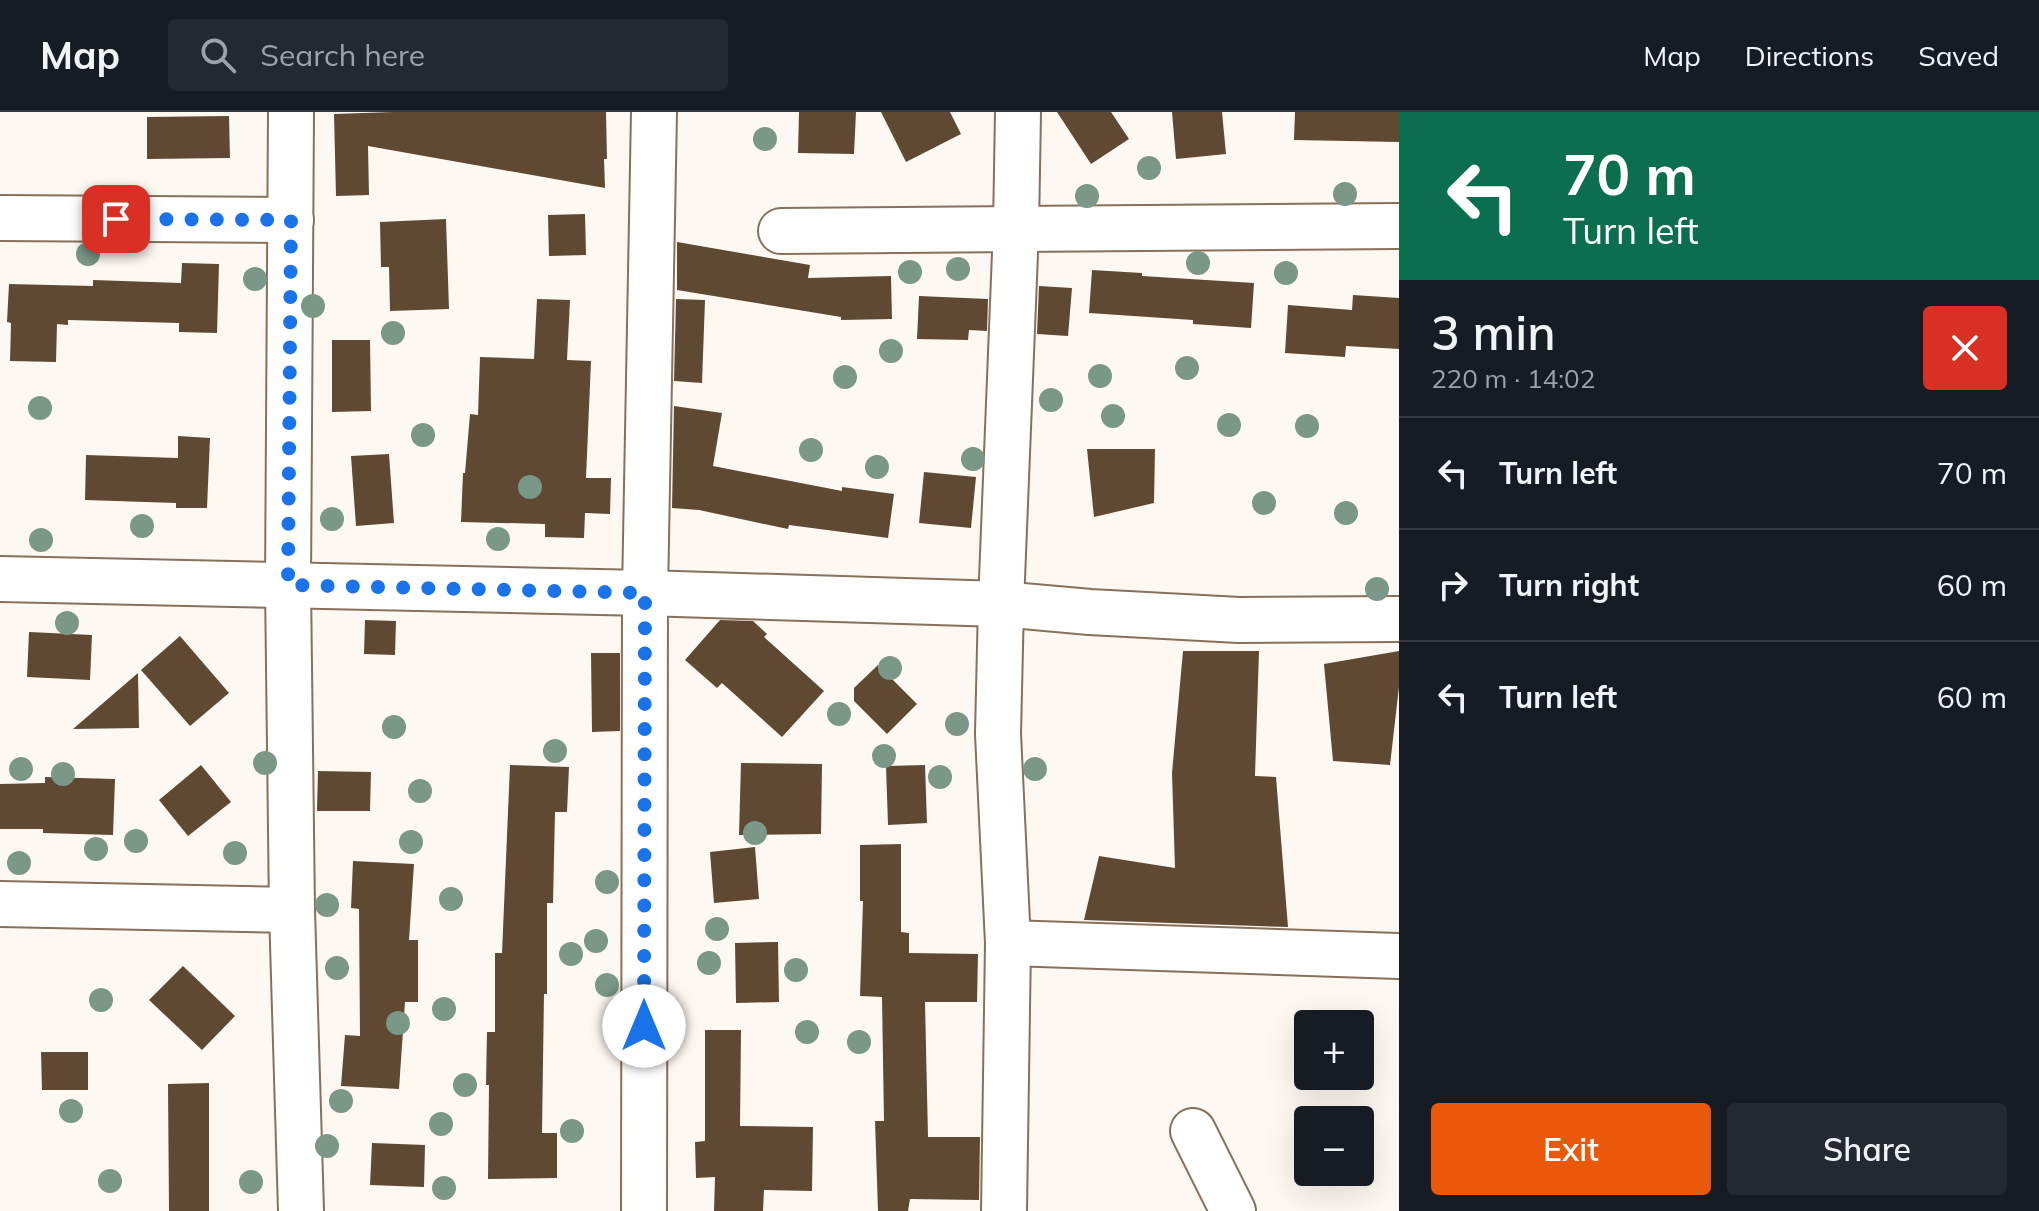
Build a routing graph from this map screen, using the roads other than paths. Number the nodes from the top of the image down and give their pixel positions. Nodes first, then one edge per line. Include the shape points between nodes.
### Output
1 (291, 112) edge
2 (654, 112) edge
3 (1018, 112) edge
4 (0, 218) edge
5 (291, 220) junction
6 (1399, 226) edge
7 (1016, 228) junction
8 (781, 231) dead end
9 (0, 579) edge
10 (288, 585) junction
11 (645, 593) junction
12 (1001, 604) junction
13 (1399, 619) edge
14 (0, 904) edge
15 (292, 910) junction
16 (1008, 943) junction
17 (1399, 956) edge
18 (1193, 1131) dead end
19 (301, 1211) edge
20 (644, 1211) edge
21 (1004, 1211) edge
22 (1233, 1211) edge

1 - 5 street
2 - 11 street
3 - 7 street
4 - 5 street
5 - 10 street
6 - 7 street
7 - 8 street
7 - 12 street
9 - 10 street
10 - 11 street
10 - 15 street
11 - 12 street
11 - 20 street
12 - 13 street via 1239,620
12 - 16 street via 998,734
14 - 15 street
15 - 19 street
16 - 17 street
16 - 21 street
18 - 22 street

